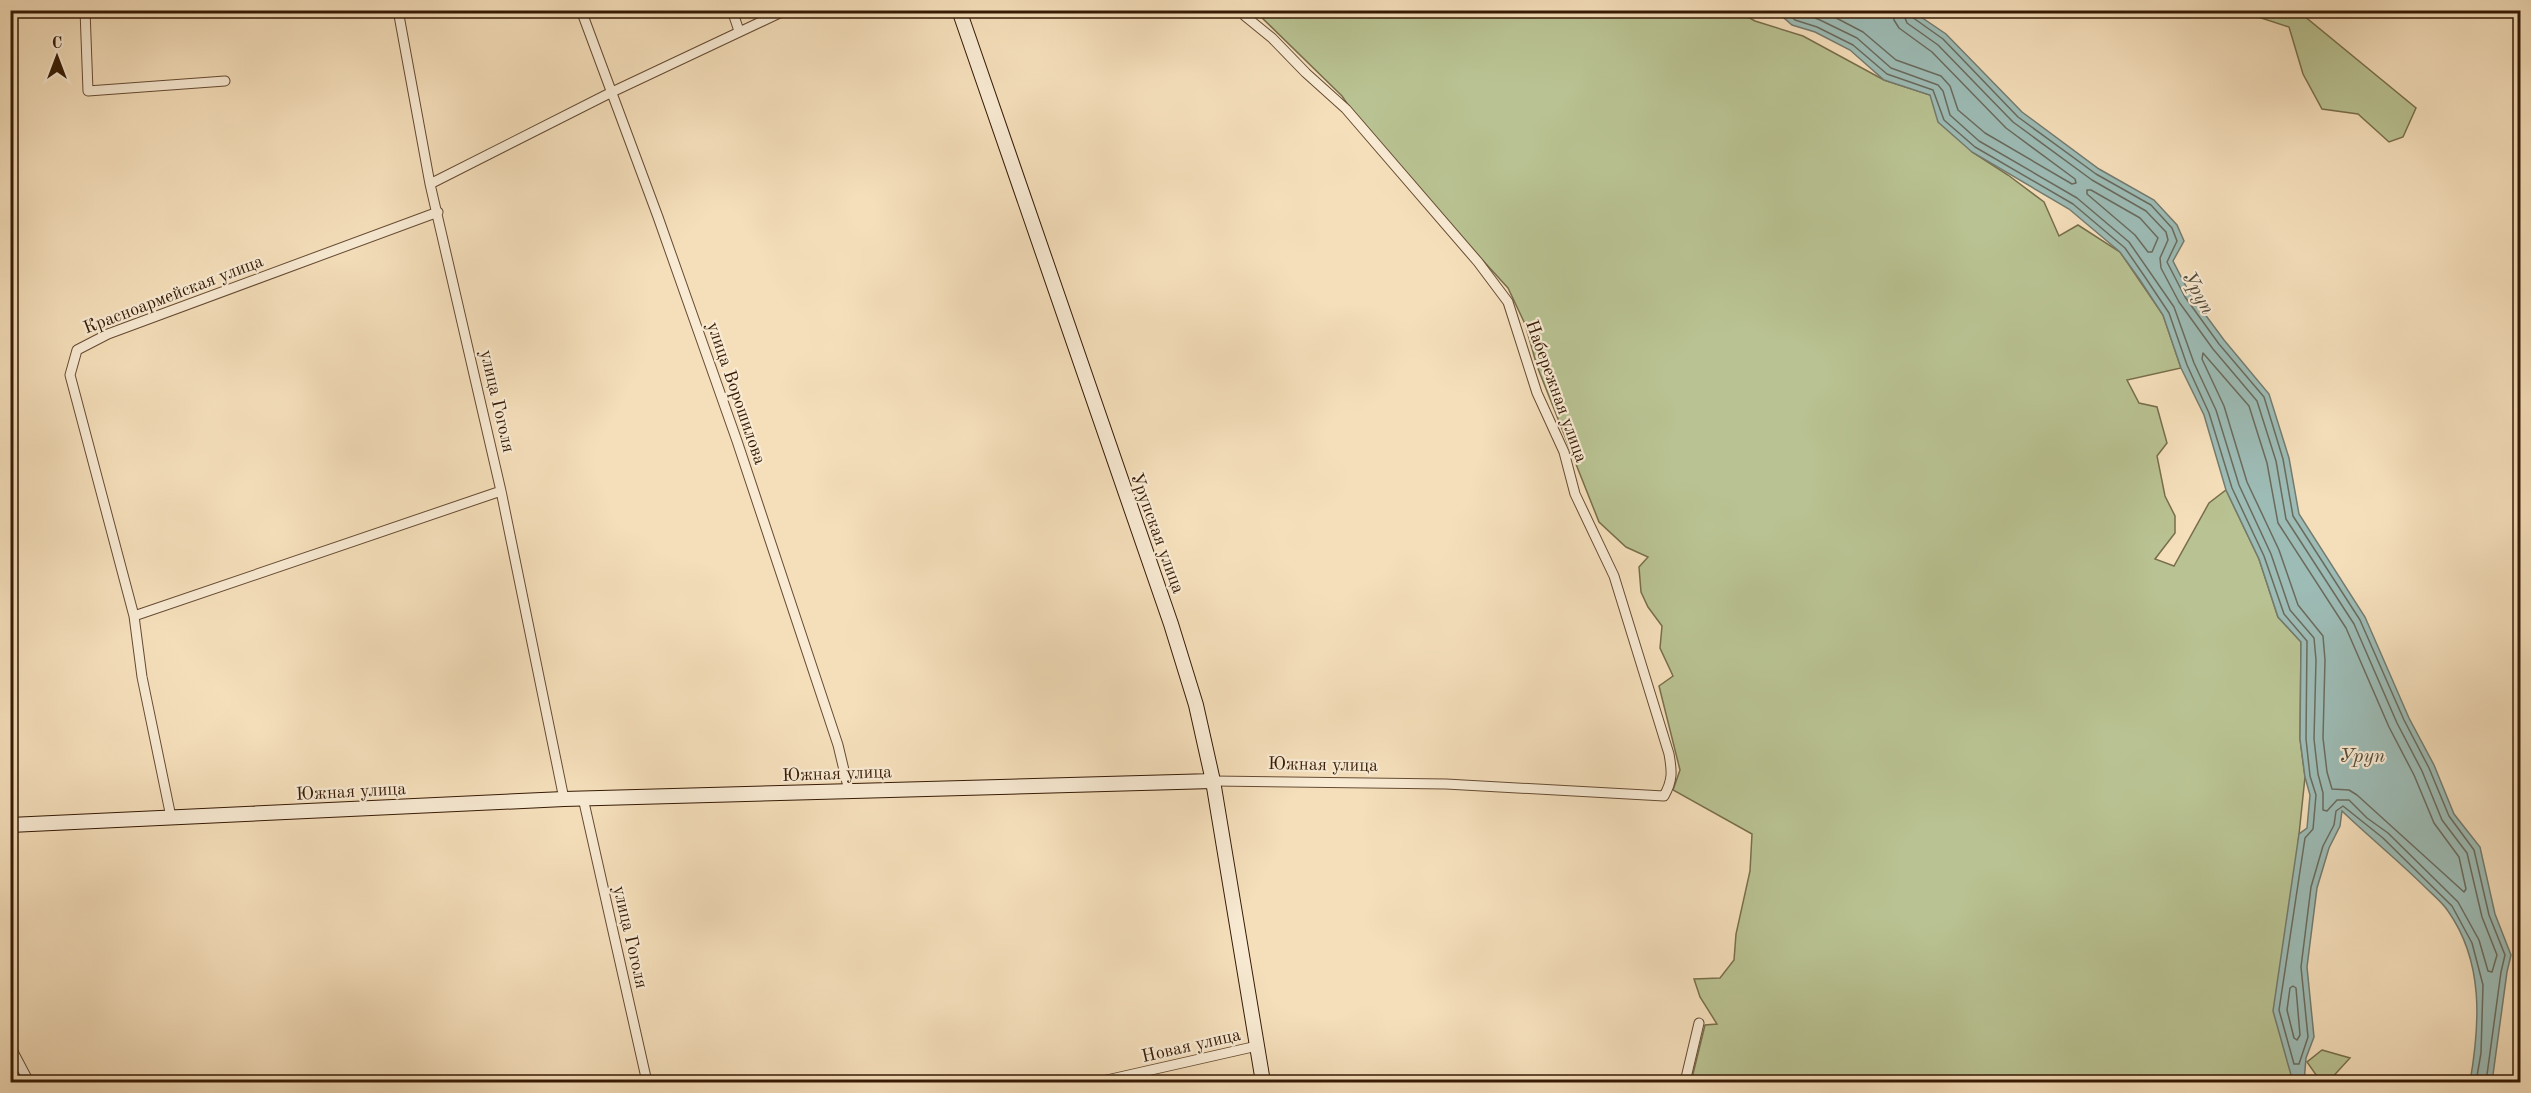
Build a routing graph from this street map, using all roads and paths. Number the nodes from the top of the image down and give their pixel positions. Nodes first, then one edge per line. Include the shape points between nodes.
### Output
1 (85, 10) edge
2 (398, 10) edge
3 (581, 10) edge
4 (732, 10) edge
5 (786, 10) edge
6 (959, 10) edge
7 (1243, 10) edge
8 (739, 31) junction
9 (225, 81) dead end
10 (610, 93) junction
11 (430, 184) junction
12 (438, 212) junction
13 (501, 490) junction
14 (134, 616) junction
15 (1213, 781) junction
16 (849, 791) junction
17 (1664, 796) joint
18 (583, 798) junction
19 (564, 799) junction
20 (171, 817) junction
21 (10, 825) edge
22 (1699, 1023) dead end
23 (10, 1046) edge
24 (1257, 1046) junction
25 (29, 1083) edge
26 (647, 1083) edge
27 (1098, 1083) edge
28 (1263, 1083) edge
29 (1685, 1083) edge

1 - 9 street via 88,91
2 - 11 street, улица Гоголя
3 - 10 street, улица Ворошилова
4 - 8 street
5 - 8 street
6 - 15 street, Урупская улица via 1171,624 1196,705
7 - 17 street, Набережная улица via 1346,109 1508,302 1537,393 1564,452 1575,494 1614,576 1669,754 1673,773
8 - 10 street
10 - 11 street
10 - 16 street, улица Ворошилова via 737,441 838,745
11 - 12 street, улица Гоголя
12 - 13 street, улица Гоголя
12 - 14 street, Красноармейская улица via 108,334 77,350 70,375
13 - 14 street
13 - 19 street, улица Гоголя
14 - 20 street, Красноармейская улица via 142,677
15 - 16 street, Южная улица
15 - 17 street, Южная улица via 1446,784
15 - 24 street, Урупская улица
16 - 18 street, Южная улица
18 - 19 street, Южная улица
18 - 26 street, улица Гоголя
19 - 20 street, Южная улица
20 - 21 street, Южная улица
22 - 29 street
23 - 25 street
24 - 27 street, Новая улица
24 - 28 street, Урупская улица

